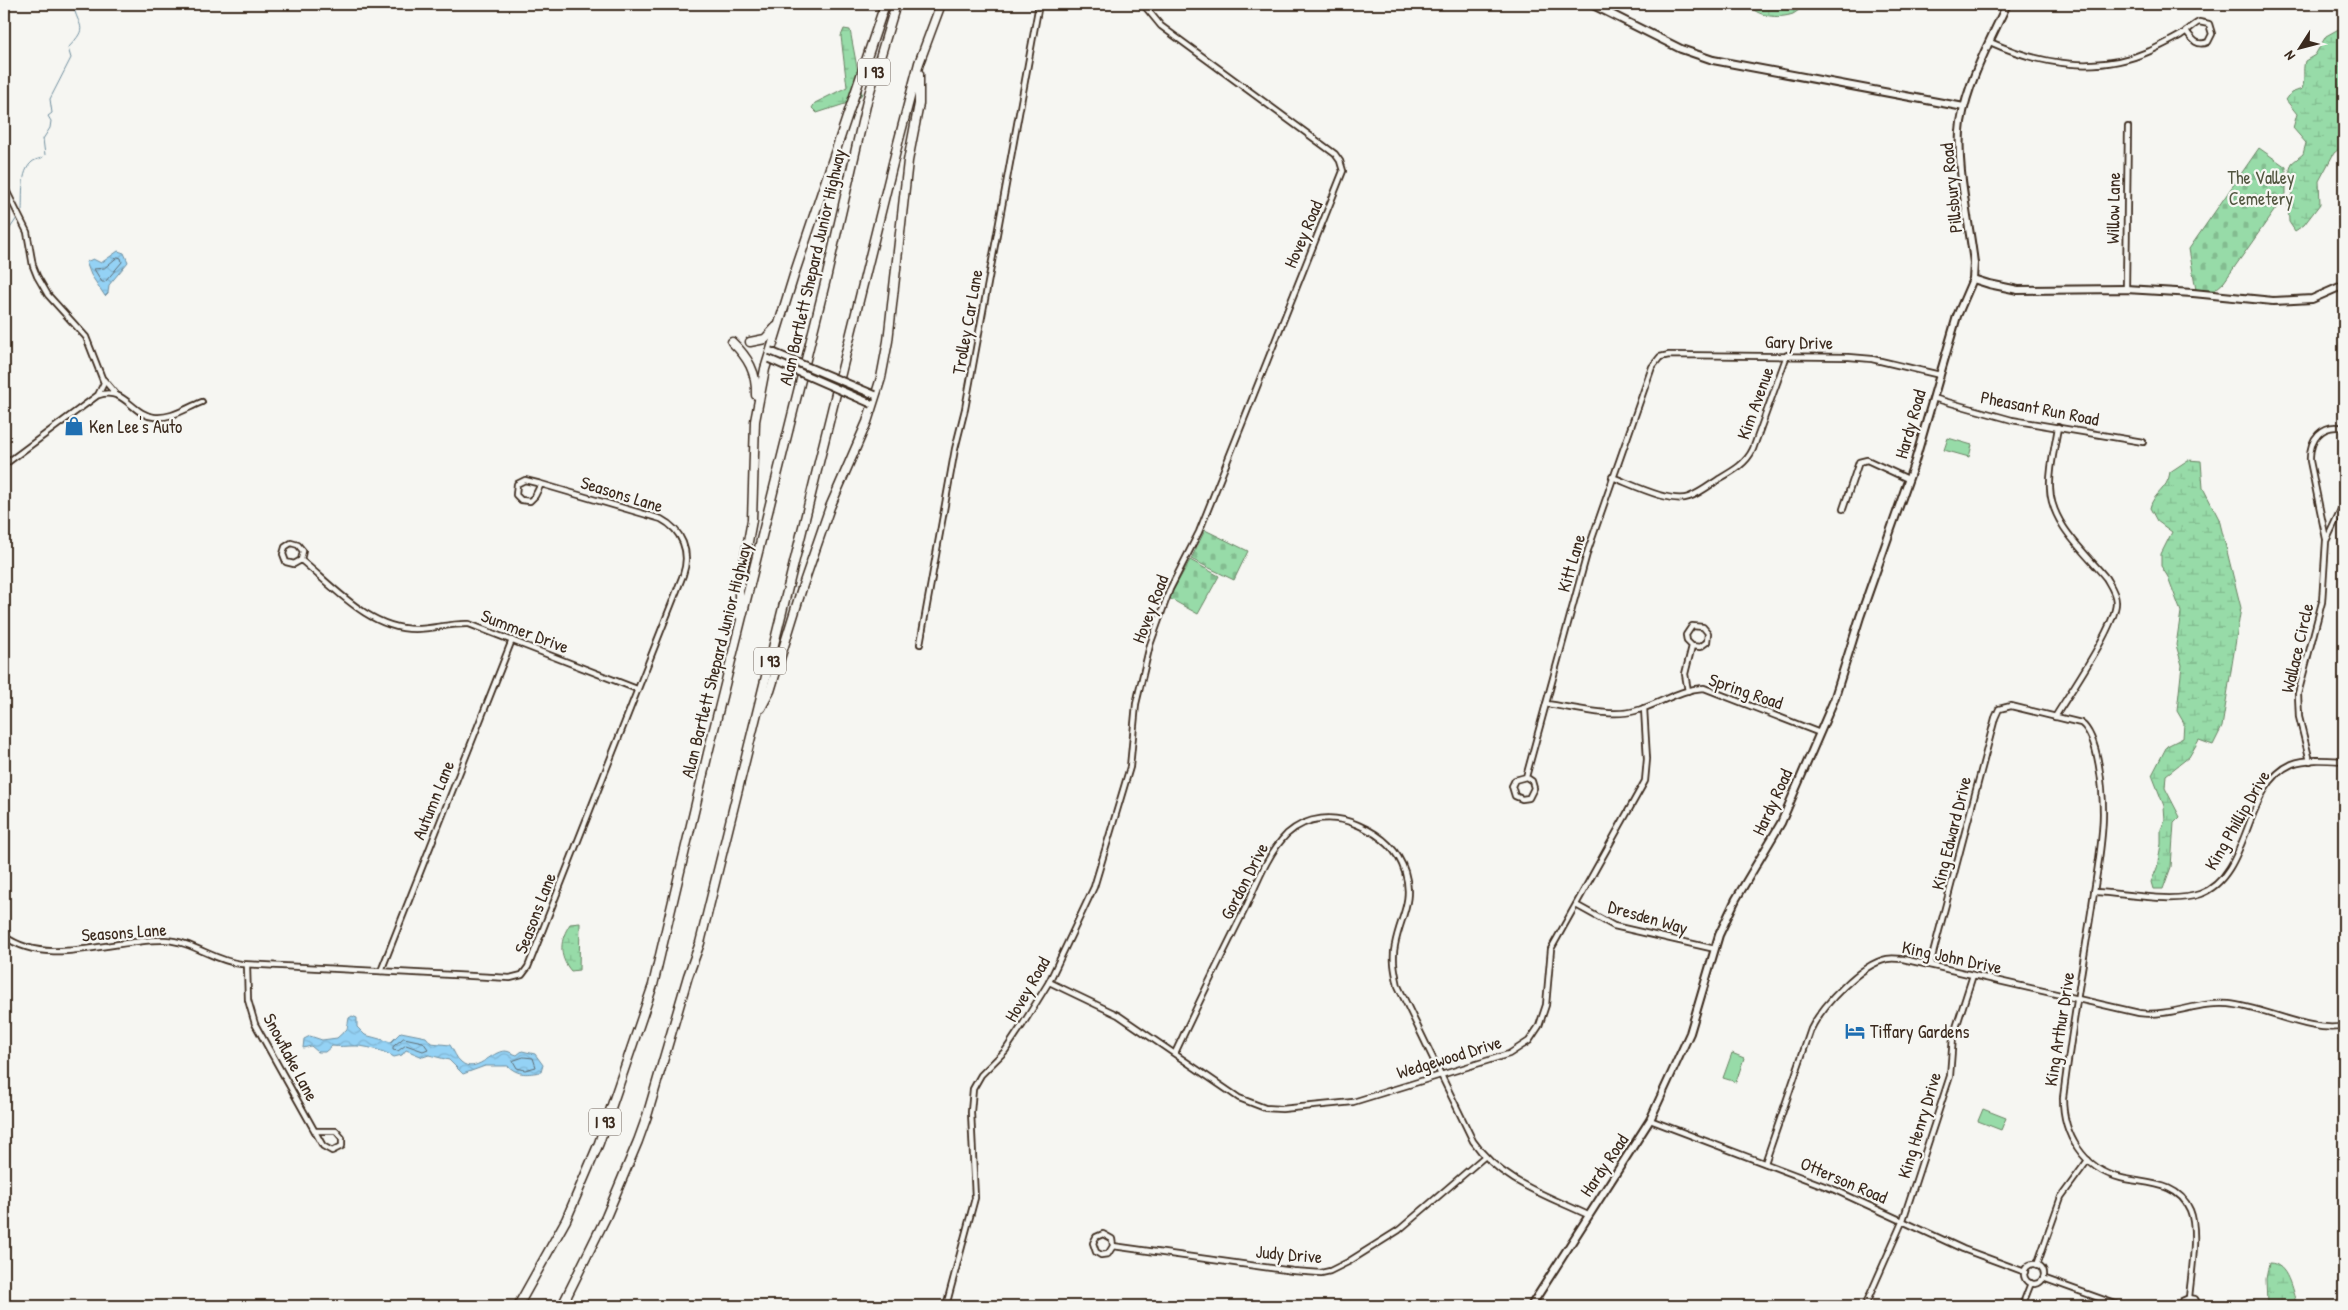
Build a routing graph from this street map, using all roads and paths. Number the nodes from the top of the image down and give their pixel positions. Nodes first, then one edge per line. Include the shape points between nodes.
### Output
1 (885, 4) edge
2 (896, 4) edge
3 (941, 4) edge
4 (1038, 4) edge
5 (1143, 4) edge
6 (1591, 4) edge
7 (2007, 4) edge
8 (2186, 31) junction
9 (1990, 42) junction
10 (920, 63) junction
11 (1964, 107) junction
12 (2128, 127) dead end
13 (4, 186) edge
14 (1973, 278) junction
15 (2344, 285) edge
16 (2126, 289) junction
17 (780, 321) junction
18 (732, 342) dead end
19 (750, 342) dead end
20 (769, 355) junction
21 (1787, 355) junction
22 (1657, 361) joint
23 (1940, 375) junction
24 (103, 379) junction
25 (115, 394) junction
26 (98, 395) junction
27 (875, 395) junction
28 (1933, 398) junction
29 (202, 402) dead end
30 (872, 404) junction
31 (757, 409) junction
32 (2058, 427) junction
33 (2344, 428) edge
34 (2143, 442) dead end
35 (4, 465) edge
36 (1612, 477) junction
37 (1908, 480) junction
38 (541, 484) junction
39 (2344, 503) edge
40 (1843, 510) dead end
41 (2326, 541) junction
42 (302, 560) junction
43 (740, 625) junction
44 (512, 640) junction
45 (920, 644) dead end
46 (1692, 646) junction
47 (637, 689) junction
48 (1688, 691) junction
49 (1546, 704) junction
50 (1644, 708) junction
51 (1999, 709) joint
52 (758, 714) junction
53 (2055, 717) junction
54 (1820, 732) junction
55 (2310, 761) junction
56 (2344, 761) edge
57 (1526, 777) junction
58 (2094, 892) junction
59 (1576, 905) junction
60 (4, 936) edge
61 (1715, 949) junction
62 (247, 965) junction
63 (1930, 965) junction
64 (381, 971) junction
65 (1973, 975) junction
66 (1049, 982) junction
67 (2078, 998) junction
68 (2344, 1026) edge
69 (1175, 1053) junction
70 (1441, 1074) junction
71 (1650, 1120) junction
72 (315, 1131) junction
73 (1484, 1157) junction
74 (2088, 1160) junction
75 (1765, 1163) junction
76 (1588, 1215) junction
77 (1903, 1220) junction
78 (1113, 1246) junction
79 (2037, 1265) junction
80 (2025, 1272) junction
81 (2043, 1278) junction
82 (2031, 1283) junction
83 (2189, 1298) junction
84 (2344, 1303) edge
85 (518, 1306) edge
86 (562, 1306) edge
87 (946, 1306) edge
88 (1531, 1306) edge
89 (1864, 1306) edge
90 (2022, 1306) edge
91 (2121, 1306) edge
92 (2179, 1306) edge
93 (2199, 1306) edge
94 (2339, 1306) edge

1 - 17 highway
2 - 43 highway, Alan Bartlett Shepard Junior Highway / I 93 via 866,101 826,279
3 - 10 highway, I 93
4 - 45 street, Trolley Car Lane
5 - 66 street, Hovey Road via 1161,26 1335,154 1343,171 1199,532 1156,625 1138,694 1130,767 1110,840 1089,900
6 - 11 street via 1713,60
7 - 9 street, Pillsbury Road
8 - 8 street via 2194,42 2201,44 2208,42 2212,34 2209,24 2202,22
8 - 9 street via 2148,52 2097,64 2053,63
9 - 11 street, Pillsbury Road
10 - 27 highway via 919,104 908,161 888,341
10 - 52 highway, I 93
11 - 14 street, Pillsbury Road via 1960,140
12 - 16 street, Willow Lane
13 - 24 street via 27,232 37,276 48,295 86,337
14 - 16 street via 2018,290
14 - 23 street, Hardy Road via 1957,316
15 - 16 street via 2312,299 2295,302
17 - 19 highway via 765,339
17 - 20 highway
18 - 31 highway via 743,353 754,374
20 - 27 street, bridge
20 - 30 street, bridge
20 - 31 highway
21 - 22 street, Gary Drive via 1670,355
21 - 23 street, Gary Drive via 1872,359
21 - 36 street, Kim Avenue via 1754,449 1736,469 1684,498 1665,497
22 - 36 street, Kitt Lane
23 - 28 street, Hardy Road
24 - 25 street
24 - 26 street
25 - 26 street
25 - 29 street via 145,414 156,417 169,416
26 - 35 street
27 - 30 highway
28 - 32 street, Pheasant Run Road via 2012,420
28 - 37 street, Hardy Road
30 - 52 highway via 830,507 769,696
31 - 43 highway via 752,520 739,591
32 - 34 street, Pheasant Run Road
32 - 53 street via 2050,489 2054,510 2112,587 2116,603 2111,624
33 - 41 street, Wallace Circle via 2332,427 2322,431 2310,450
36 - 49 street, Kitt Lane via 1588,550
37 - 40 street via 1863,460
37 - 54 street, Hardy Road via 1840,684
38 - 38 street, Seasons Lane via 530,501 521,500 516,495 520,481
38 - 47 street, Seasons Lane via 661,519 674,528 682,540 685,570
39 - 41 street, Wallace Circle
41 - 55 street, Wallace Circle via 2322,602 2298,694 2299,717
42 - 42 street, Summer Drive via 303,551 298,544 285,546 286,562 294,564
42 - 44 street, Summer Drive via 376,620 414,629 469,624
43 - 85 highway, Alan Bartlett Shepard Junior Highway / I 93 via 653,986 598,1144 566,1220
44 - 47 street, Summer Drive
44 - 64 street, Autumn Lane
46 - 46 street via 1702,646 1707,640 1707,631 1700,626 1692,626 1686,633
46 - 48 street via 1685,674
47 - 64 street, Seasons Lane via 525,972 510,978
48 - 50 street, Spring Road
48 - 54 street, Spring Road via 1698,688 1710,690
49 - 50 street, Spring Road via 1613,713
49 - 57 street, Kitt Lane
50 - 59 street, Wedgewood Drive via 1647,758 1644,781
51 - 53 street, King Arthur Drive via 2011,706
51 - 63 street, King Edward Drive
52 - 86 highway, I 93 via 700,943 647,1116 613,1200
53 - 58 street, King Arthur Drive via 2081,723 2093,741 2101,780 2103,813
54 - 61 street, Hardy Road via 1781,823 1736,899
55 - 56 street, King Phillip Drive
55 - 58 street, King Phillip Drive via 2291,764 2274,778 2259,802 2226,873 2210,888 2184,897
57 - 57 street, Kitt Lane via 1518,778 1512,786 1515,796 1522,799 1532,795 1534,788
58 - 67 street, King Arthur Drive
59 - 61 street, Dresden Way via 1614,926
59 - 70 street, Wedgewood Drive via 1551,949 1544,1016 1535,1034 1509,1054
60 - 62 street, Seasons Lane via 23,948 45,952 167,940 189,945 220,960
61 - 71 street, Hardy Road via 1690,1032
62 - 64 street, Seasons Lane
62 - 72 street, Snowflake Lane via 247,993 252,1018
63 - 65 street, King John Drive
63 - 75 street, King John Drive via 1892,958 1881,961 1867,969 1825,1006 1811,1030
65 - 67 street, King John Drive
65 - 77 street, King Henry Drive via 1953,1037 1950,1076
66 - 69 street, Wedgewood Drive via 1118,1015
66 - 87 street, Hovey Road via 1012,1042 981,1074 973,1088 975,1198
67 - 68 street, King John Drive via 2156,1015 2227,1003 2322,1027
67 - 74 street, King Arthur Drive via 2063,1109 2072,1141
69 - 70 street, Wedgewood Drive via 1239,1098 1273,1109 1353,1102
69 - 70 street, Gordon Drive via 1280,842 1306,823 1317,819 1339,819 1379,837 1395,852 1405,872 1408,900 1395,942 1394,970 1402,996
70 - 73 street, Gordon Drive
71 - 75 street, Otterson Road
71 - 76 street, Hardy Road
72 - 72 street, Snowflake Lane via 327,1150 336,1151 342,1146 342,1136 336,1131
73 - 76 street, Gordon Drive via 1510,1178
73 - 78 street, Judy Drive via 1399,1230 1330,1271 1293,1271
74 - 79 street via 2061,1197
74 - 83 street, King Arthur Drive via 2120,1178 2165,1186 2183,1199 2190,1210 2193,1226
75 - 77 street, Otterson Road
76 - 88 street, Hardy Road
77 - 80 street, Otterson Road via 1969,1251
77 - 89 street, King Henry Drive
78 - 78 street, Judy Drive via 1112,1239 1103,1234 1093,1243 1101,1255 1108,1254
79 - 80 street via 2028,1266
79 - 81 street via 2043,1270
80 - 82 street
81 - 82 street via 2038,1283
81 - 91 street
82 - 90 street
83 - 92 street
83 - 93 street
84 - 94 street

